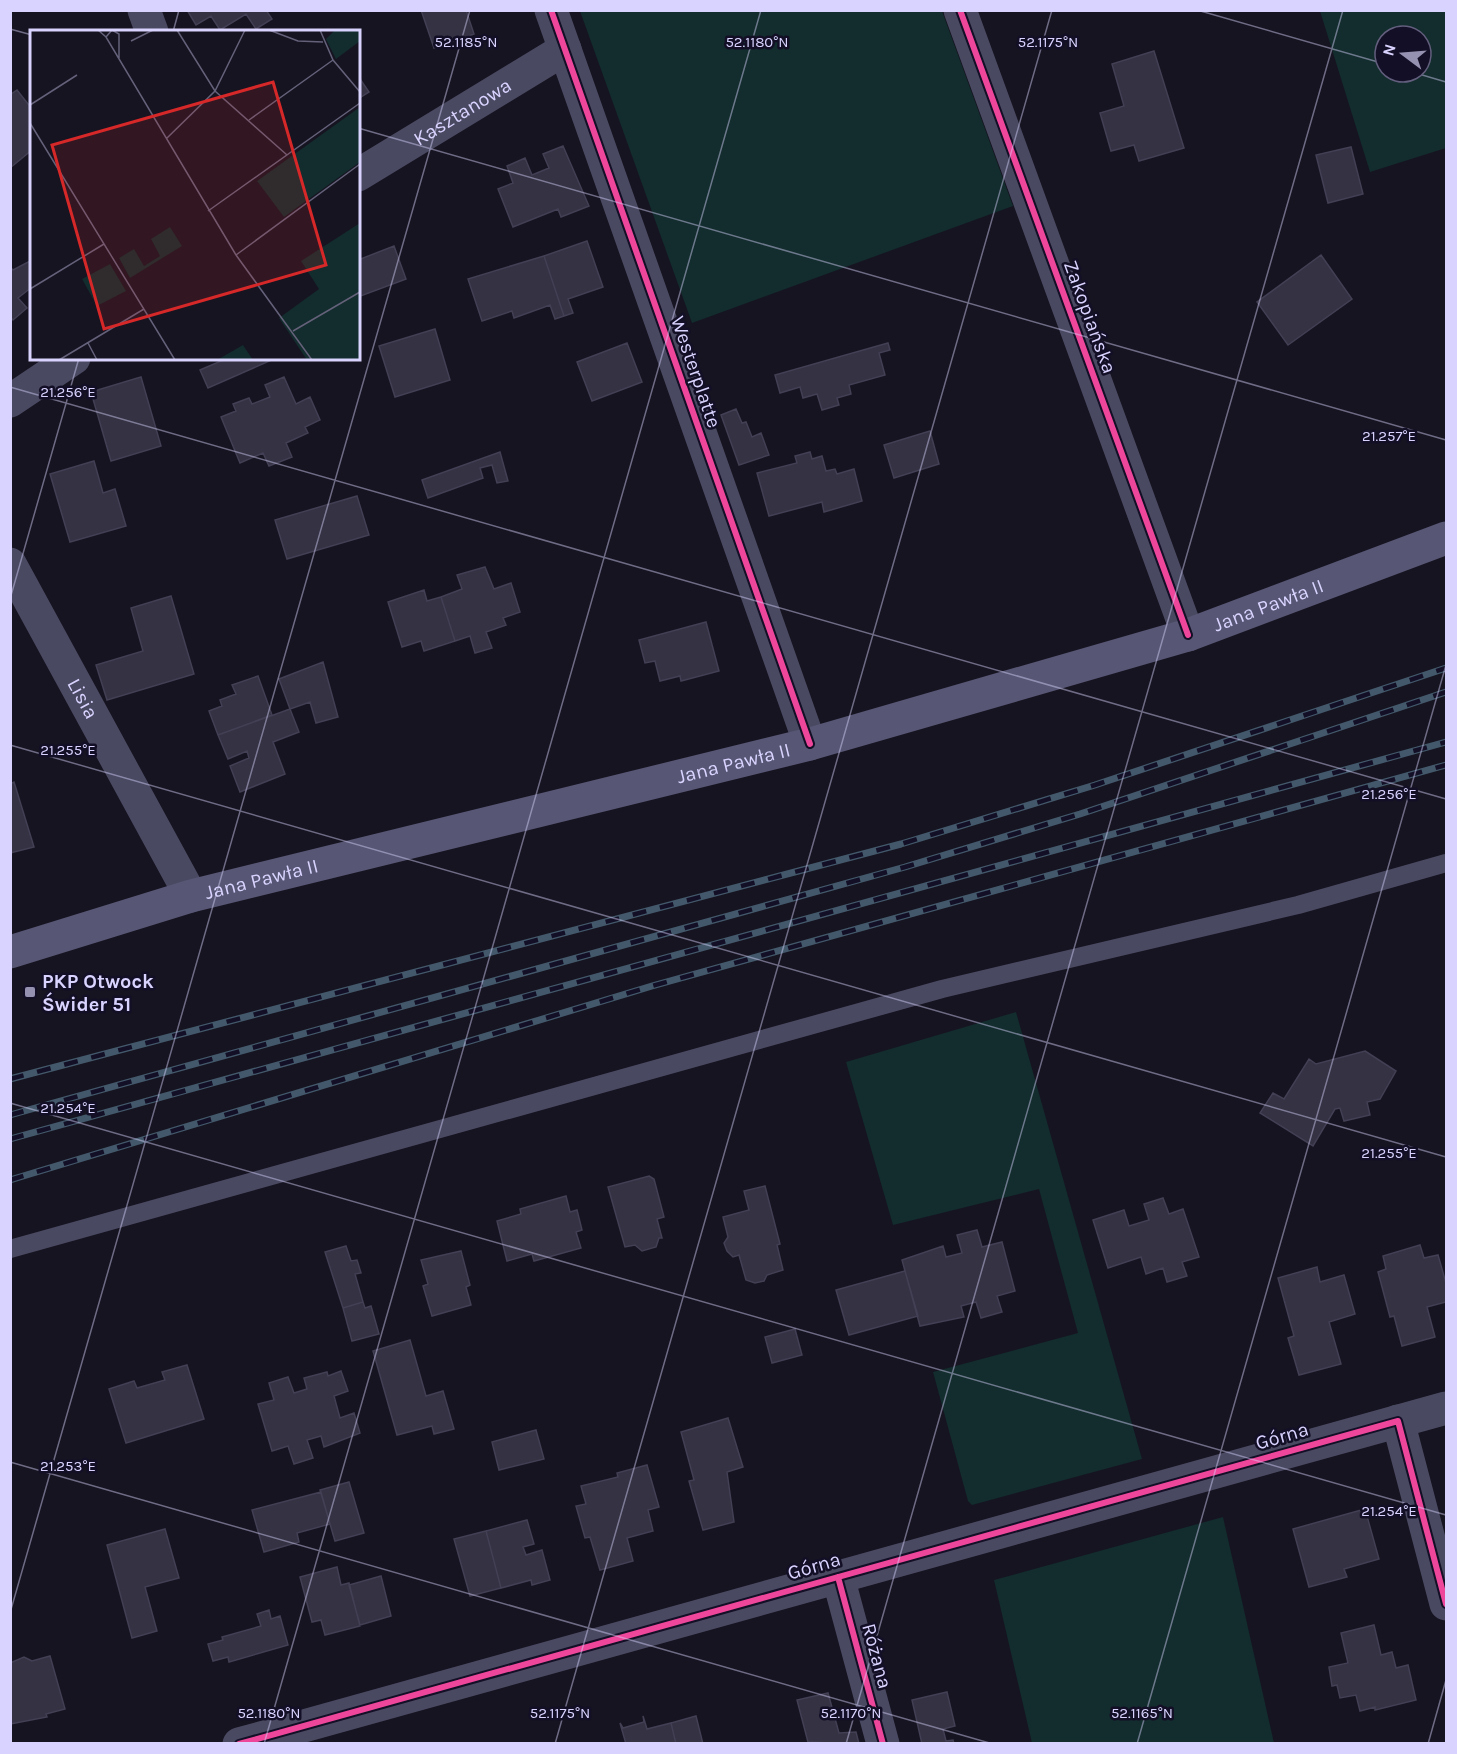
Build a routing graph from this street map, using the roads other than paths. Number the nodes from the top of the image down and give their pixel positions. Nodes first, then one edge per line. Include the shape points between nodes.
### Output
1 (144, 10) edge
2 (551, 10) edge
3 (960, 10) edge
4 (151, 30) edge
5 (565, 49) junction
6 (360, 174) edge
7 (71, 360) edge
8 (10, 401) edge
9 (1446, 538) edge
10 (10, 564) edge
11 (1188, 635) junction
12 (810, 744) junction
13 (1446, 863) edge
14 (190, 896) junction
15 (10, 952) edge
16 (10, 1250) edge
17 (1446, 1408) edge
18 (1398, 1421) junction
19 (838, 1577) junction
20 (1446, 1604) edge
21 (239, 1743) edge
22 (883, 1743) edge

1 - 4 street
2 - 5 street, Westerplatte
3 - 11 street, Zakopiańska
5 - 6 street, Kasztanowa
5 - 12 street, Westerplatte
7 - 8 street
9 - 11 main road, Jana Pawła II
10 - 14 street, Lisia
11 - 12 main road, Jana Pawła II
12 - 14 main road, Jana Pawła II
13 - 16 lane via 1287,908 942,989
14 - 15 main road, Jana Pawła II
17 - 18 street, Górna
18 - 19 street, Górna
18 - 20 street
19 - 21 street, Górna
19 - 22 street, Różana

